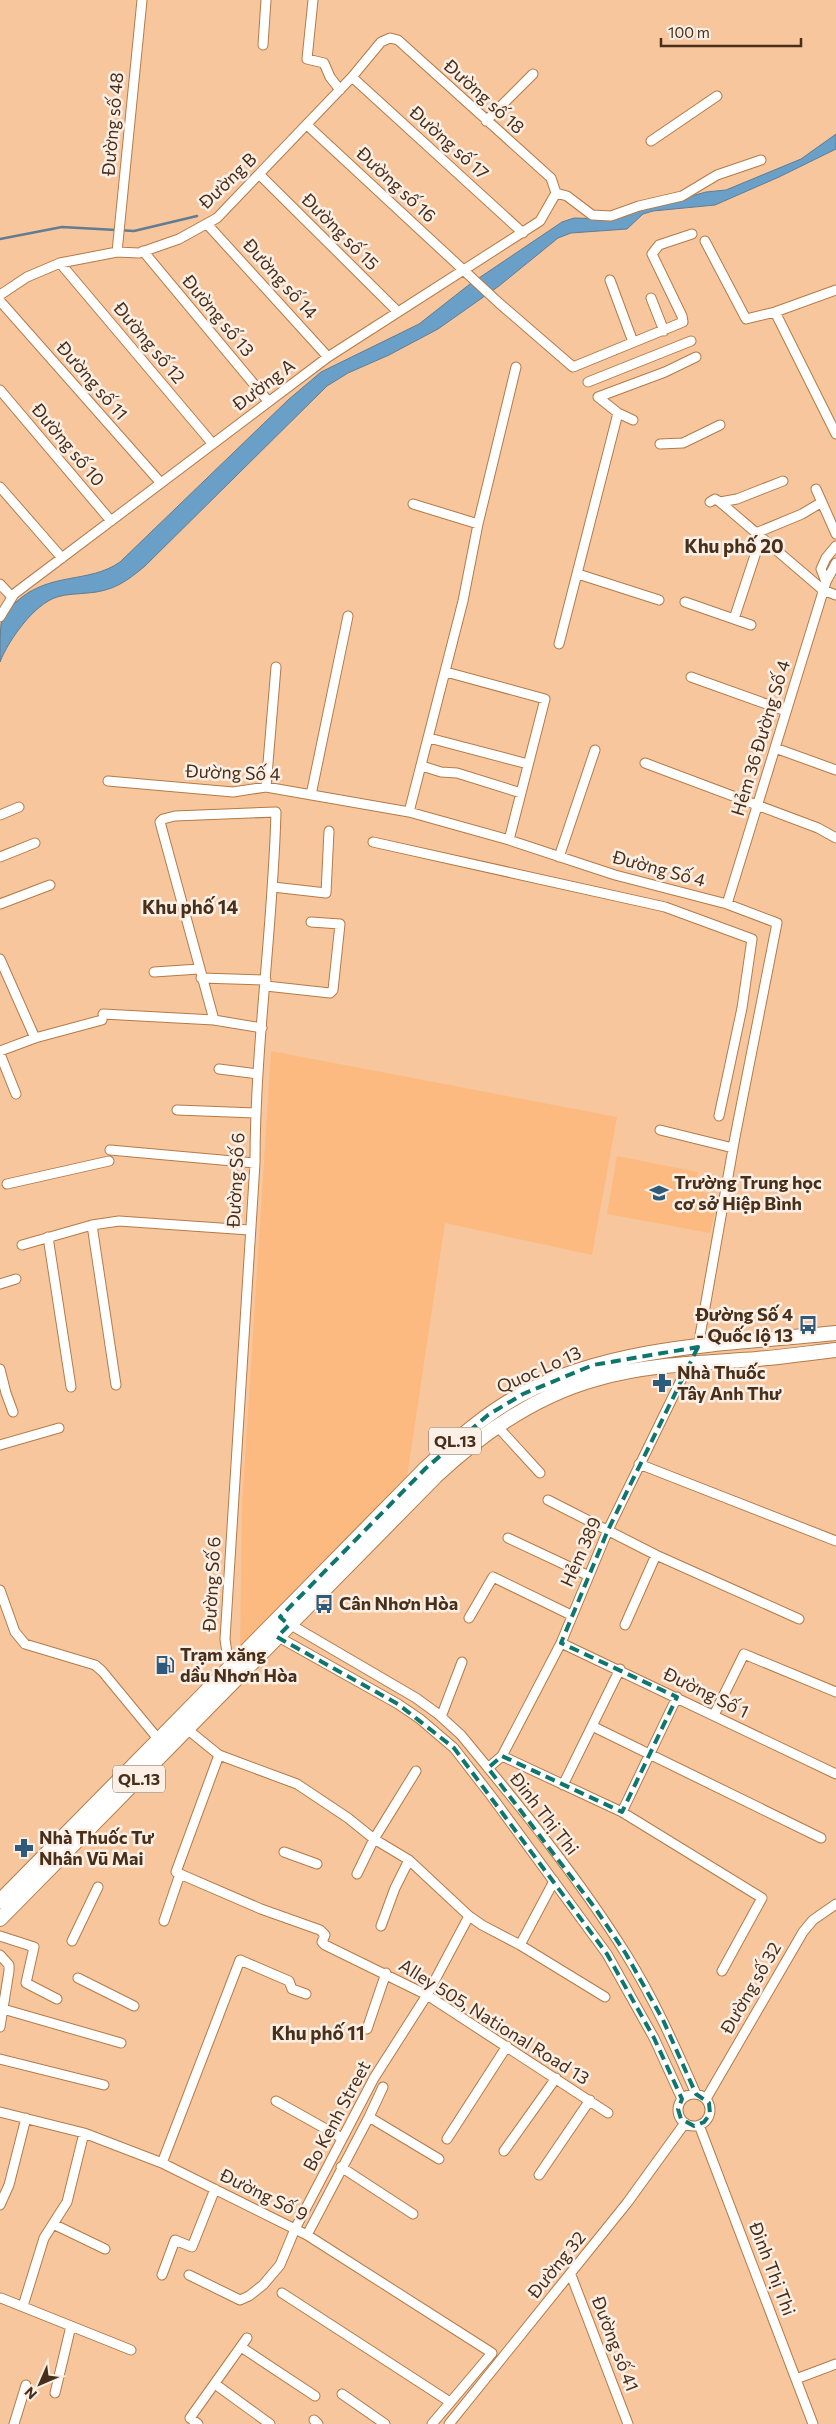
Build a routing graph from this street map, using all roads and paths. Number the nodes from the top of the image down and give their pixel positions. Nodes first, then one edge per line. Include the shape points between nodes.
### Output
1 (142, 0) edge
2 (266, 0) edge
3 (313, 0) edge
4 (381, 42) joint
5 (263, 44) dead end
6 (533, 74) dead end
7 (352, 77) junction
8 (340, 90) junction
9 (716, 96) dead end
10 (486, 121) junction
11 (307, 124) junction
12 (652, 141) dead end
13 (762, 160) dead end
14 (259, 174) junction
15 (556, 193) junction
16 (207, 224) junction
17 (523, 233) junction
18 (692, 234) dead end
19 (705, 241) dead end
20 (118, 252) junction
21 (143, 252) junction
22 (60, 263) junction
23 (463, 270) junction
24 (610, 280) dead end
25 (836, 290) edge
26 (0, 295) edge
27 (651, 298) dead end
28 (0, 301) edge
29 (398, 312) junction
30 (775, 312) junction
31 (664, 330) junction
32 (690, 341) dead end
33 (634, 342) junction
34 (328, 357) junction
35 (696, 357) dead end
36 (516, 367) dead end
37 (588, 382) dead end
38 (0, 390) edge
39 (268, 402) junction
40 (618, 413) junction
41 (633, 420) dead end
42 (720, 425) dead end
43 (836, 434) edge
44 (212, 443) junction
45 (660, 444) dead end
46 (783, 481) dead end
47 (160, 482) junction
48 (0, 486) edge
49 (816, 489) dead end
50 (710, 502) dead end
51 (720, 502) junction
52 (822, 502) junction
53 (413, 504) dead end
54 (111, 521) junction
55 (478, 524) junction
56 (836, 534) edge
57 (758, 535) junction
58 (836, 546) edge
59 (62, 558) junction
60 (836, 563) edge
61 (578, 574) junction
62 (0, 584) edge
63 (825, 586) junction
64 (836, 595) edge
65 (12, 597) junction
66 (659, 600) dead end
67 (685, 602) dead end
68 (348, 616) dead end
69 (0, 617) edge
70 (734, 619) junction
71 (751, 625) dead end
72 (559, 644) dead end
73 (276, 667) dead end
74 (446, 672) junction
75 (691, 678) dead end
76 (786, 711) junction
77 (429, 738) junction
78 (775, 748) junction
79 (595, 750) dead end
80 (645, 763) dead end
81 (528, 764) junction
82 (422, 766) junction
83 (836, 770) edge
84 (108, 781) dead end
85 (266, 787) junction
86 (521, 792) junction
87 (311, 794) junction
88 (757, 806) junction
89 (19, 807) dead end
90 (410, 812) junction
91 (0, 814) edge
92 (329, 831) dead end
93 (836, 838) edge
94 (509, 840) junction
95 (373, 842) dead end
96 (35, 843) dead end
97 (0, 856) edge
98 (559, 857) junction
99 (50, 885) dead end
100 (273, 887) junction
101 (0, 904) edge
102 (727, 904) junction
103 (311, 922) dead end
104 (0, 959) edge
105 (154, 972) dead end
106 (200, 974) junction
107 (266, 983) junction
108 (742, 1008) junction
109 (759, 1014) junction
110 (214, 1020) junction
111 (262, 1028) junction
112 (35, 1038) junction
113 (0, 1052) edge
114 (219, 1069) dead end
115 (258, 1074) junction
116 (16, 1094) dead end
117 (177, 1110) dead end
118 (255, 1113) junction
119 (719, 1116) dead end
120 (660, 1130) dead end
121 (733, 1148) junction
122 (110, 1150) dead end
123 (110, 1160) dead end
124 (255, 1163) junction
125 (7, 1184) dead end
126 (92, 1225) junction
127 (249, 1230) junction
128 (48, 1237) junction
129 (22, 1245) dead end
130 (16, 1279) dead end
131 (0, 1284) edge
132 (836, 1333) edge
133 (698, 1347) junction
134 (836, 1350) edge
135 (693, 1363) junction
136 (0, 1368) edge
137 (116, 1385) dead end
138 (71, 1387) dead end
139 (3, 1394) edge
140 (13, 1412) dead end
141 (497, 1426) junction
142 (59, 1428) dead end
143 (0, 1445) edge
144 (639, 1464) junction
145 (540, 1473) dead end
146 (548, 1500) dead end
147 (608, 1530) junction
148 (508, 1538) dead end
149 (836, 1541) edge
150 (656, 1555) junction
151 (587, 1575) junction
152 (0, 1590) edge
153 (570, 1615) junction
154 (469, 1618) dead end
155 (799, 1619) dead end
156 (284, 1621) junction
157 (625, 1625) dead end
158 (272, 1633) junction
159 (561, 1643) junction
160 (462, 1662) dead end
161 (230, 1668) junction
162 (620, 1669) junction
163 (836, 1692) edge
164 (677, 1697) junction
165 (714, 1715) junction
166 (441, 1717) junction
167 (592, 1726) junction
168 (187, 1729) junction
169 (159, 1740) junction
170 (649, 1754) junction
171 (219, 1755) junction
172 (502, 1756) junction
173 (488, 1768) junction
174 (416, 1771) dead end
175 (836, 1774) edge
176 (563, 1785) junction
177 (622, 1812) junction
178 (821, 1838) dead end
179 (374, 1839) junction
180 (284, 1852) dead end
181 (409, 1860) junction
182 (317, 1864) dead end
183 (178, 1873) junction
184 (357, 1874) dead end
185 (554, 1881) junction
186 (98, 1887) dead end
187 (0, 1901) edge
188 (836, 1904) edge
189 (469, 1916) junction
190 (0, 1919) edge
191 (164, 1921) dead end
192 (381, 1926) dead end
193 (0, 1936) edge
194 (72, 1941) dead end
195 (520, 1946) junction
196 (0, 1955) edge
197 (722, 1971) dead end
198 (386, 1973) junction
199 (78, 1978) dead end
200 (306, 1994) dead end
201 (427, 1995) junction
202 (605, 1997) dead end
203 (57, 1999) dead end
204 (134, 2006) dead end
205 (3, 2009) junction
206 (0, 2027) edge
207 (367, 2028) dead end
208 (121, 2043) dead end
209 (507, 2046) junction
210 (0, 2060) edge
211 (556, 2078) junction
212 (104, 2086) dead end
213 (383, 2087) dead end
214 (696, 2094) junction
215 (682, 2099) junction
216 (706, 2099) junction
217 (590, 2100) junction
218 (276, 2102) dead end
219 (0, 2112) edge
220 (608, 2113) dead end
221 (369, 2117) junction
222 (26, 2118) junction
223 (685, 2123) junction
224 (699, 2125) junction
225 (84, 2133) junction
226 (342, 2138) junction
227 (447, 2140) dead end
228 (504, 2151) dead end
229 (439, 2159) dead end
230 (162, 2163) junction
231 (341, 2167) junction
232 (539, 2175) dead end
233 (215, 2189) junction
234 (0, 2204) edge
235 (413, 2214) dead end
236 (53, 2224) junction
237 (295, 2229) junction
238 (307, 2235) junction
239 (105, 2249) dead end
240 (162, 2275) dead end
241 (189, 2275) dead end
242 (571, 2275) junction
243 (282, 2293) dead end
244 (1, 2298) edge
245 (23, 2306) junction
246 (72, 2326) junction
247 (248, 2338) dead end
248 (241, 2347) junction
249 (130, 2350) dead end
250 (836, 2364) edge
251 (796, 2379) junction
252 (215, 2384) junction
253 (26, 2385) dead end
254 (55, 2394) dead end
255 (342, 2394) dead end
256 (315, 2396) dead end
257 (450, 2402) junction
258 (14, 2424) edge
259 (198, 2424) edge
260 (270, 2424) edge
261 (385, 2424) edge
262 (432, 2424) edge
263 (449, 2424) edge
264 (628, 2424) edge
265 (814, 2424) edge

1 - 20 street, Đường số 48
2 - 5 street
3 - 8 street via 307,58 324,63
4 - 7 street, Đường B
4 - 10 street, Đường số 18 via 390,38 398,40
6 - 10 street
7 - 8 street, Đường B
7 - 17 street, Đường số 17
8 - 11 street, Đường B
9 - 12 street
10 - 15 street, Đường số 18 via 551,178
11 - 14 street, Đường B
11 - 23 street, Đường số 16
13 - 15 street via 716,175 682,196 611,216 592,215 567,196
14 - 16 street, Đường B via 217,218
14 - 29 street, Đường số 15
15 - 17 street, Đường A via 540,221
16 - 21 street, Đường B
16 - 34 street, Đường số 14
17 - 23 street, Đường A
18 - 31 street via 653,250 652,254 684,320
19 - 30 street via 746,319
20 - 21 street, Đường B
20 - 22 street, Đường B
21 - 39 street, Đường số 13
22 - 26 street, Đường B via 27,277
22 - 44 street, Đường số 12
23 - 29 street, Đường A
23 - 33 street, Đường số 16 via 573,367
24 - 33 street
25 - 30 street
27 - 31 street
28 - 47 street, Đường số 11
29 - 34 street, Đường A
30 - 43 street
31 - 33 street
32 - 37 street
34 - 39 street, Đường A
35 - 40 street via 598,397
36 - 55 street
38 - 54 street, Đường số 10
39 - 44 street, Đường A
40 - 41 street
40 - 61 street
42 - 45 street via 682,443
44 - 47 street, Đường A
46 - 51 street
47 - 54 street, Đường A
48 - 59 street
49 - 52 street
50 - 51 street via 715,499
51 - 57 street
52 - 56 street
52 - 57 street
53 - 55 street
54 - 59 street, Đường A
55 - 74 street
57 - 63 street
57 - 70 street
58 - 63 street, Hẻm 36 Đường Số 4 via 821,569
59 - 65 street, Đường A
60 - 63 street, Hẻm 36 Đường Số 4
61 - 66 street
61 - 72 street
62 - 65 street
63 - 64 street
63 - 76 street, Hẻm 36 Đường Số 4
65 - 69 street, Đường A
67 - 70 street
68 - 87 street
70 - 71 street
73 - 85 street
74 - 77 street
74 - 81 street via 544,699
75 - 76 street
76 - 78 street, Hẻm 36 Đường Số 4
77 - 81 street
77 - 82 street
78 - 83 street
78 - 88 street, Hẻm 36 Đường Số 4
79 - 98 street
80 - 88 street
81 - 86 street
82 - 86 street
82 - 90 street
84 - 85 street, Đường Số 4 via 233,792
85 - 87 street, Đường Số 4
86 - 94 street
87 - 90 street, Đường Số 4
88 - 93 street via 818,828
88 - 102 street, Hẻm 36 Đường Số 4
89 - 91 street
90 - 94 street, Đường Số 4
92 - 100 street via 326,894
94 - 98 street, Đường Số 4
95 - 108 street via 664,907 752,939
96 - 97 street
98 - 102 street, Đường Số 4
99 - 101 street
100 - 106 street, Đường Số 6 via 276,812 175,816 160,822
100 - 107 street, Đường Số 6
102 - 109 street, Đường Số 4 via 777,923
103 - 107 street via 340,924 330,993
104 - 112 street
105 - 106 street
106 - 107 street
106 - 110 street
107 - 111 street, Đường Số 6
108 - 109 street
108 - 119 street
109 - 121 street, Đường Số 4
110 - 111 street
110 - 112 street via 102,1017
111 - 115 street, Đường Số 6
112 - 113 street
113 - 116 street
114 - 115 street
115 - 118 street, Đường Số 6
117 - 118 street
118 - 124 street, Đường Số 6
120 - 121 street
121 - 133 street, Đường Số 4
122 - 124 street
123 - 125 street
124 - 127 street, Đường Số 6
126 - 127 street via 119,1221
126 - 128 street
126 - 137 street
127 - 161 street, Đường Số 6 via 225,1639
128 - 129 street
128 - 138 street
130 - 131 street
132 - 133 highway, Quoc Lo 13 / QL.13
133 - 135 highway
133 - 156 highway, Quoc Lo 13 / QL.13 via 594,1365 523,1394 488,1415 426,1468
134 - 135 highway, Quoc Lo 13 / QL.13
135 - 141 highway, Quoc Lo 13 / QL.13 via 596,1379 546,1397
135 - 144 street, Hẻm 389 via 685,1372
136 - 139 street
139 - 140 street
141 - 145 street
141 - 156 highway, Quoc Lo 13 / QL.13 via 460,1454
142 - 143 street
144 - 147 street, Hẻm 389
144 - 149 street
146 - 147 street
147 - 150 street
147 - 151 street, Hẻm 389
148 - 151 street
150 - 155 street
150 - 157 street
151 - 153 street, Hẻm 389
152 - 169 street via 16,1632 25,1644 102,1670
153 - 154 street via 493,1577
153 - 159 street, Hẻm 389
156 - 158 highway, Quoc Lo 13 / QL.13
156 - 166 street, Đinh Thị Thi via 400,1687
158 - 161 highway, Quoc Lo 13 / QL.13
158 - 168 highway, Quoc Lo 13 / QL.13
158 - 185 street, Đinh Thị Thi via 398,1704 441,1736 476,1776
159 - 162 street, Đường Số 1
159 - 172 street, Hẻm 389
160 - 166 street
161 - 169 highway, Quoc Lo 13 / QL.13
162 - 164 street, Đường Số 1
162 - 167 street
163 - 165 street via 744,1654
164 - 165 street, Đường Số 1
164 - 170 street
165 - 175 street, Đường Số 1
166 - 173 street, Đinh Thị Thi
167 - 170 street
167 - 176 street
168 - 171 street
168 - 190 highway, Quoc Lo 13 / QL.13
169 - 187 highway, Quoc Lo 13 / QL.13
170 - 177 street
170 - 178 street
171 - 179 street via 297,1784
171 - 183 street
172 - 173 street
172 - 176 street
173 - 214 street, Đinh Thị Thi via 595,1908 626,1954 663,2020
174 - 179 street
176 - 177 street
177 - 197 street via 762,1898
179 - 181 street
179 - 184 street
180 - 182 street
181 - 189 street
181 - 192 street
183 - 191 street
183 - 198 street, Alley 505, National Road 13 via 320,1930 325,1935 322,1942 325,1945
185 - 195 street
185 - 215 street, Đinh Thị Thi via 595,1935 626,1986
186 - 194 street
188 - 216 street, Đường số 32 via 802,1932
189 - 195 street
189 - 201 street, Bo Kenh Street
193 - 203 street via 34,1947 26,1983
195 - 202 street
196 - 205 street via 9,1965
198 - 201 street, Alley 505, National Road 13
198 - 207 street
199 - 204 street
200 - 230 street via 292,1989 289,1981 240,1960
201 - 209 street, Alley 505, National Road 13
201 - 226 street, Bo Kenh Street via 374,2078
205 - 206 street
205 - 208 street
209 - 211 street, Alley 505, National Road 13
209 - 227 street
210 - 212 street
211 - 217 street, Alley 505, National Road 13
211 - 228 street
213 - 221 street
214 - 215 street
214 - 216 street
215 - 223 street via 678,2109
216 - 224 street via 710,2114
217 - 220 street, Alley 505, National Road 13
217 - 232 street
218 - 226 street
219 - 222 street, Đường Số 9
221 - 229 street
221 - 231 street
222 - 225 street, Đường Số 9
222 - 234 street via 9,2185
223 - 224 street
223 - 242 street, Đường 32
224 - 251 street, Đinh Thị Thi
225 - 230 street, Đường Số 9
225 - 236 street via 67,2202
226 - 237 street, Bo Kenh Street
230 - 233 street, Đường Số 9
231 - 235 street
231 - 238 street
233 - 237 street, Đường Số 9
233 - 240 street via 192,2247 175,2240
236 - 239 street
236 - 245 street via 44,2238
237 - 238 street, Đường Số 9
237 - 241 street, Bo Kenh Street via 275,2273 244,2298 236,2299
238 - 257 street, Đường Số 9 via 492,2353
242 - 263 street, Đường 32
242 - 264 street, Đường số 41
243 - 257 street
244 - 245 street
245 - 246 street
246 - 249 street
246 - 254 street
247 - 248 street
248 - 252 street
248 - 256 street
250 - 251 street
251 - 265 street, Đinh Thị Thi
252 - 259 street via 190,2418
252 - 260 street
253 - 258 street
255 - 261 street
257 - 262 street

